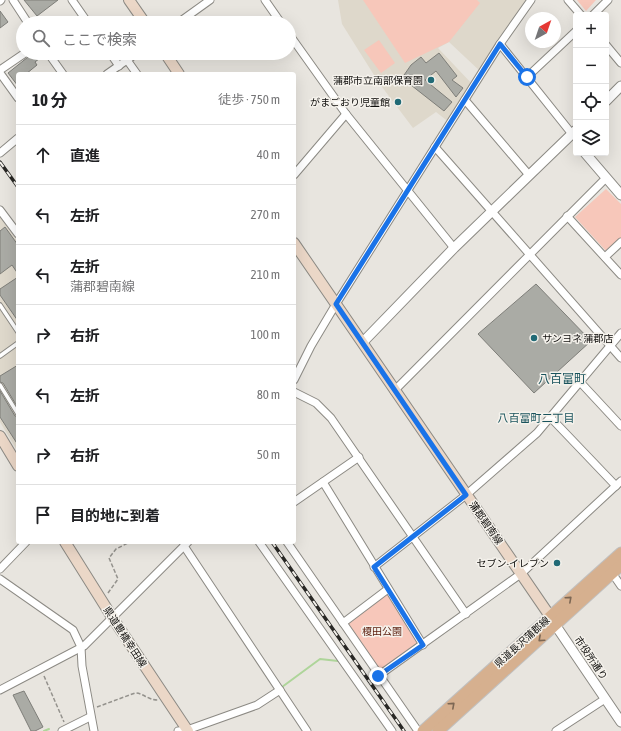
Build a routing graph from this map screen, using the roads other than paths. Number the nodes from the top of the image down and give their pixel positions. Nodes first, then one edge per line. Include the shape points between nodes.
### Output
1 (13, 0) edge
2 (72, 0) edge
3 (129, 0) edge
4 (210, 0) edge
5 (265, 0) edge
6 (531, 0) edge
7 (568, 0) edge
8 (608, 0) edge
9 (578, 12) edge
10 (596, 12) edge
11 (23, 16) edge
12 (83, 16) edge
13 (140, 16) edge
14 (188, 16) edge
15 (276, 16) edge
16 (573, 34) edge
17 (296, 44) edge
18 (500, 44) junction
19 (608, 48) edge
20 (16, 59) edge
21 (53, 60) edge
22 (115, 60) edge
23 (127, 60) joint
24 (170, 60) edge
25 (621, 63) edge
26 (119, 66) junction
27 (0, 71) edge
28 (62, 72) edge
29 (110, 72) edge
30 (136, 72) edge
31 (178, 72) edge
32 (527, 77) junction
33 (621, 86) edge
34 (16, 95) edge
35 (609, 98) edge
36 (465, 100) junction
37 (346, 114) junction
38 (573, 131) edge
39 (573, 133) edge
40 (16, 140) edge
41 (435, 147) junction
42 (0, 153) edge
43 (588, 156) edge
44 (296, 173) edge
45 (529, 175) junction
46 (606, 178) junction
47 (408, 193) junction
48 (621, 195) edge
49 (0, 210) edge
50 (492, 211) junction
51 (567, 216) junction
52 (16, 231) edge
53 (621, 242) edge
54 (296, 246) edge
55 (454, 248) junction
56 (529, 254) junction
57 (605, 257) junction
58 (621, 275) edge
59 (336, 304) junction
60 (0, 305) edge
61 (16, 329) edge
62 (621, 333) edge
63 (363, 342) junction
64 (16, 344) edge
65 (610, 345) junction
66 (0, 356) edge
67 (621, 358) edge
68 (296, 376) edge
69 (581, 383) junction
70 (0, 385) edge
71 (394, 391) junction
72 (296, 393) edge
73 (16, 411) edge
74 (551, 418) junction
75 (621, 426) edge
76 (0, 436) edge
77 (359, 457) junction
78 (16, 463) edge
79 (322, 482) junction
80 (619, 484) edge
81 (466, 495) junction
82 (296, 501) edge
83 (413, 538) junction
84 (24, 544) edge
85 (66, 544) edge
86 (186, 544) edge
87 (260, 544) edge
88 (288, 544) edge
89 (621, 553) edge
90 (621, 565) edge
91 (374, 567) junction
92 (0, 569) edge
93 (522, 573) junction
94 (612, 573) junction
95 (0, 579) edge
96 (621, 586) edge
97 (388, 589) junction
98 (466, 614) junction
99 (550, 616) junction
100 (112, 617) junction
101 (342, 623) junction
102 (556, 626) junction
103 (423, 645) junction
104 (81, 647) junction
105 (378, 676) junction
106 (0, 690) edge
107 (280, 690) junction
108 (605, 699) junction
109 (90, 713) junction
110 (621, 722) edge
111 (64, 730) edge
112 (559, 730) edge
113 (94, 731) edge
114 (184, 731) edge
115 (307, 731) edge
116 (392, 731) edge
117 (418, 731) edge
118 (423, 731) edge
119 (438, 731) edge

1 - 11 street
2 - 12 street
3 - 13 main road
4 - 14 street
5 - 15 street
6 - 18 street
7 - 9 street
8 - 10 street
16 - 32 street
17 - 37 street
18 - 32 street
18 - 36 street
19 - 25 street
20 - 27 street
21 - 28 street
22 - 26 street
23 - 26 street
23 - 30 street
24 - 31 main road
26 - 29 street
27 - 34 street
32 - 38 street
33 - 35 street
36 - 41 street
36 - 45 street
37 - 44 street
37 - 47 street
39 - 45 street
40 - 42 street
41 - 47 street
41 - 50 street
43 - 46 street
45 - 50 street
46 - 48 street
46 - 51 street
47 - 55 street
47 - 59 street
49 - 52 street
50 - 55 street
50 - 56 street
51 - 56 street
51 - 57 street
53 - 57 street
54 - 59 main road, 蒲郡碧南線
55 - 63 street
56 - 65 street
56 - 71 street
57 - 58 street
59 - 63 main road, 蒲郡碧南線
59 - 68 street
60 - 61 lane
62 - 65 street
63 - 71 main road, 蒲郡碧南線
64 - 66 lane
65 - 67 street
65 - 69 street
69 - 74 street
69 - 75 street
70 - 73 lane
71 - 81 main road, 蒲郡碧南線
72 - 77 street via 316,403 331,418
74 - 80 street
74 - 81 street
76 - 78 main road
77 - 79 street
77 - 83 street
79 - 82 street
79 - 91 street
80 - 93 street
81 - 83 street
81 - 93 main road, 蒲郡碧南線
83 - 91 street
83 - 98 street
84 - 92 street
85 - 100 main road, 県道豊橋幸田線
86 - 100 street
86 - 107 street
87 - 116 street
88 - 101 street
99 -> 89 main road, 県道長沢蒲郡線
90 - 94 main road, 県道長沢蒲郡線
91 - 97 street
93 - 98 street
93 - 99 main road, 蒲郡碧南線
94 - 96 street
94 - 102 main road, 県道長沢蒲郡線
95 - 104 street via 73,630
97 - 101 street
97 - 103 street
98 - 103 street
99 - 102 main road, 蒲郡碧南線
118 -> 99 main road, 県道長沢蒲郡線
100 - 104 street
100 - 114 main road, 県道豊橋幸田線 via 168,701
101 - 105 street
102 - 108 street, 市役所通り
102 -> 119 main road, 県道長沢蒲郡線
103 - 105 street
104 - 106 street
104 - 109 street
105 - 117 street
107 - 114 street via 257,705
107 - 115 street
108 - 110 street, 市役所通り
108 - 112 street
109 - 111 street
109 - 113 street

